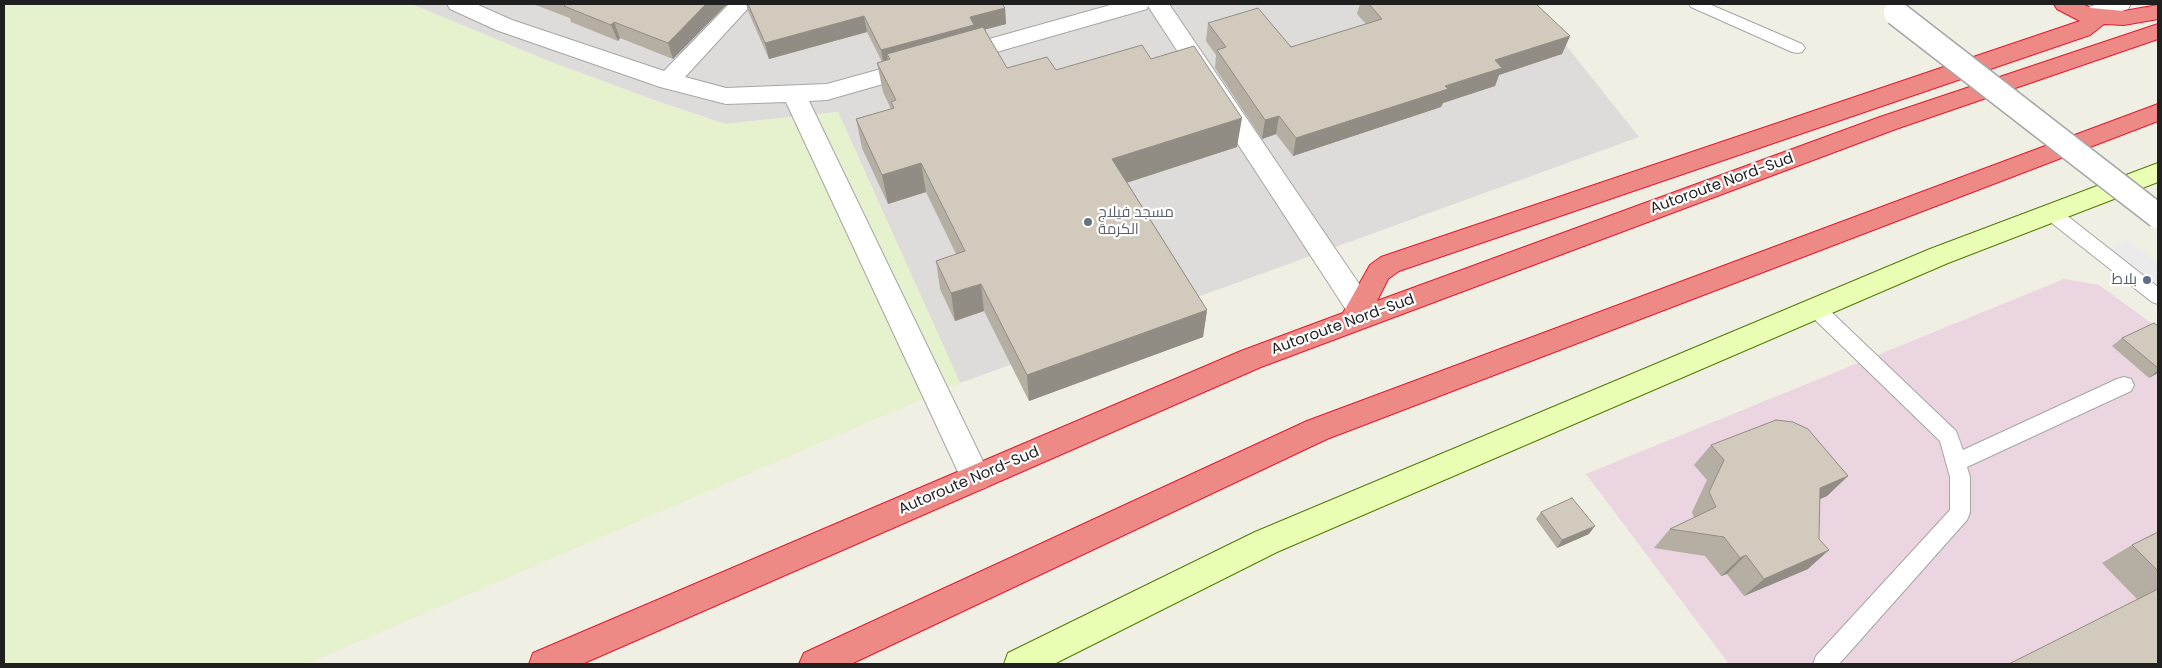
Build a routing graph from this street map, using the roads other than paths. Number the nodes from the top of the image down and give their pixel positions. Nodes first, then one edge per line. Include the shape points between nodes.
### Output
1 (458, 4) edge
2 (741, 4) edge
3 (1139, 4) edge
4 (1158, 4) edge
5 (1696, 4) edge
6 (2065, 4) edge
7 (2120, 4) edge
8 (1891, 9) edge
9 (2158, 12) edge
10 (2087, 15) junction
11 (2158, 31) edge
12 (1797, 48) dead end
13 (668, 81) junction
14 (794, 94) junction
15 (2158, 112) edge
16 (2158, 172) edge
17 (2050, 212) junction
18 (2158, 216) edge
19 (2158, 297) edge
20 (1816, 309) junction
21 (1356, 314) junction
22 (2124, 385) dead end
23 (1958, 462) junction
24 (976, 478) junction
25 (545, 664) edge
26 (816, 664) edge
27 (1020, 664) edge
28 (1824, 664) edge

1 - 13 street via 504,25
2 - 13 street
3 - 14 street via 827,92
4 - 21 street
5 - 12 lane
6 - 10 highway
7 - 10 street
8 - 18 street, bridge
9 - 10 highway via 2124,18
10 - 21 highway via 2093,25 2082,30 1390,264 1380,272
11 - 21 highway, Autoroute Nord-Sud via 1888,123
13 - 14 street via 726,96
14 - 24 street
15 - 26 highway via 1317,430
16 - 17 main road
17 - 19 lane
17 - 20 main road
20 - 23 lane via 1949,437
20 - 27 main road via 1266,542
21 - 24 highway, Autoroute Nord-Sud
22 - 23 lane
23 - 28 lane via 1960,513
24 - 25 highway, Autoroute Nord-Sud

